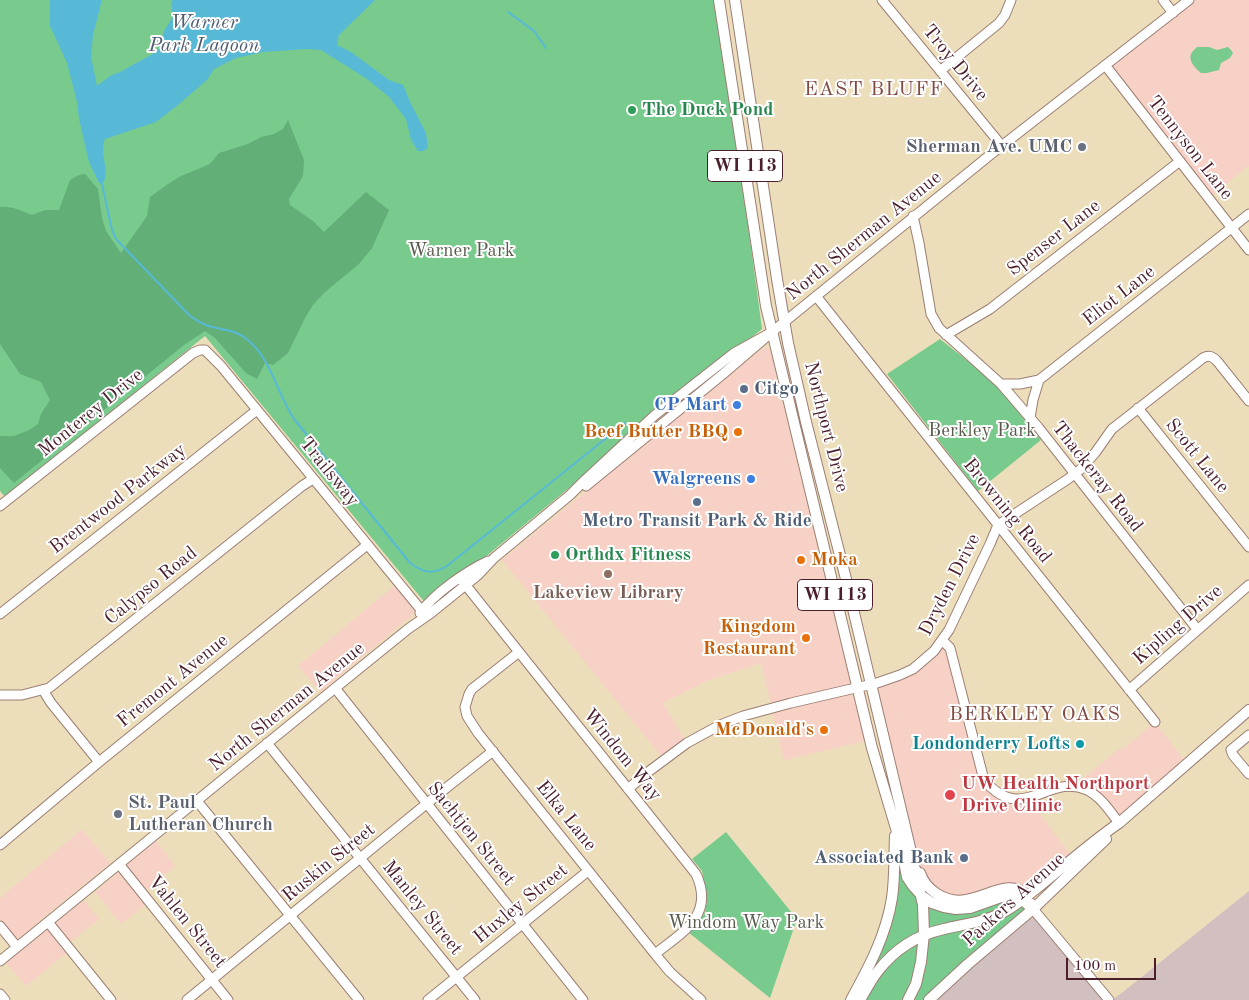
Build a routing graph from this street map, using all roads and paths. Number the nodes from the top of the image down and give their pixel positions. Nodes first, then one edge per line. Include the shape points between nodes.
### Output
1 (718, 0) edge
2 (735, 0) edge
3 (1011, 0) edge
4 (1163, 0) edge
5 (1189, 0) edge
6 (887, 2) edge
7 (1173, 13) junction
8 (1105, 66) junction
9 (940, 71) junction
10 (1002, 146) junction
11 (1180, 161) junction
12 (1249, 214) edge
13 (913, 216) junction
14 (1232, 228) junction
15 (1249, 250) edge
16 (816, 296) junction
17 (784, 322) junction
18 (772, 332) junction
19 (946, 335) junction
20 (204, 350) joint
21 (1039, 380) junction
22 (1001, 384) junction
23 (1249, 401) edge
24 (1138, 408) junction
25 (257, 410) junction
26 (1030, 418) junction
27 (1075, 474) junction
28 (313, 478) junction
29 (813, 502) junction
30 (0, 506) edge
31 (832, 522) junction
32 (998, 525) junction
33 (367, 545) junction
34 (1249, 547) edge
35 (494, 558) junction
36 (460, 578) junction
37 (466, 585) junction
38 (1249, 585) edge
39 (424, 613) junction
40 (0, 614) edge
41 (1198, 629) junction
42 (942, 640) junction
43 (519, 652) junction
44 (871, 684) junction
45 (858, 687) junction
46 (334, 688) junction
47 (43, 690) junction
48 (1129, 690) junction
49 (0, 696) edge
50 (1249, 710) edge
51 (1155, 722) dead end
52 (1249, 735) edge
53 (267, 743) junction
54 (493, 752) junction
55 (99, 762) junction
56 (1249, 774) edge
57 (628, 789) junction
58 (197, 801) junction
59 (427, 804) junction
60 (1119, 823) junction
61 (896, 828) junction
62 (0, 845) edge
63 (912, 856) junction
64 (360, 858) junction
65 (120, 864) junction
66 (588, 871) junction
67 (921, 895) junction
68 (1025, 898) junction
69 (1033, 909) junction
70 (290, 915) junction
71 (48, 922) junction
72 (522, 923) junction
73 (0, 926) edge
74 (924, 934) junction
75 (17, 947) junction
76 (655, 954) junction
77 (0, 961) edge
78 (456, 977) junction
79 (212, 980) junction
80 (0, 994) edge
81 (5, 1000) edge
82 (111, 1000) edge
83 (187, 1000) edge
84 (228, 1000) edge
85 (358, 1000) edge
86 (428, 1000) edge
87 (475, 1000) edge
88 (583, 1000) edge
89 (701, 1000) edge
90 (851, 1000) edge
91 (860, 1000) edge
92 (908, 1000) edge
93 (928, 1000) edge
94 (1109, 1000) edge

1 - 18 main road, Northport Drive / WI 113 via 761,280
2 - 17 main road, Northport Drive / WI 113
3 - 9 street via 998,23
4 - 7 street
5 - 7 street, North Sherman Avenue
6 - 9 street, Troy Drive
7 - 8 street, North Sherman Avenue
8 - 10 street, North Sherman Avenue
8 - 11 street, Tennyson Lane
9 - 10 street, Troy Drive
10 - 13 street, North Sherman Avenue
11 - 14 street, Tennyson Lane
11 - 19 street, Spenser Lane via 990,308
12 - 14 street, Eliot Lane
13 - 16 street, North Sherman Avenue
13 - 19 street, Thackeray Road via 931,314
14 - 15 street, Tennyson Lane
14 - 21 street, Eliot Lane
16 - 17 street, North Sherman Avenue
16 - 32 street, Browning Road
17 - 18 street, North Sherman Avenue
17 - 31 main road, Northport Drive / WI 113
18 - 29 main road, Northport Drive / WI 113
18 - 35 street, North Sherman Avenue via 734,353 639,429 570,495
19 - 22 street, Thackeray Road
20 - 25 street, Trailsway
20 - 30 street, Monterey Drive via 193,353
21 - 22 street, Eliot Lane
21 - 26 street
22 - 26 street, Thackeray Road
23 - 24 street, Dryden Drive via 1217,361 1208,356
24 - 27 street, Dryden Drive via 1112,430
24 - 34 street, Scott Lane
25 - 28 street, Trailsway
25 - 40 street, Brentwood Parkway
26 - 27 street, Thackeray Road
27 - 32 street, Dryden Drive
27 - 41 street, Thackeray Road
28 - 33 street, Trailsway
28 - 47 street, Calypso Road via 73,670
29 - 31 main road
29 - 45 main road, Northport Drive / WI 113
31 - 44 main road, Northport Drive / WI 113
32 - 42 street, Dryden Drive
32 - 48 street, Browning Road
33 - 39 street, Trailsway
33 - 55 street, Fremont Avenue
35 - 36 street, North Sherman Avenue
35 - 37 street, North Sherman Avenue
36 - 37 street, Windom Way
36 - 39 street, North Sherman Avenue via 432,600
37 - 39 street, North Sherman Avenue
37 - 43 street, Windom Way
38 - 41 street, Kipling Drive
39 - 46 street, North Sherman Avenue
41 - 48 street, Kipling Drive
42 - 44 street, Dryden Drive via 913,669
42 - 60 street via 950,648 984,780 990,787 1012,800 1062,787 1082,788 1094,794
43 - 54 street, Elka Lane via 472,690 465,706 467,716
43 - 57 street, Windom Way
44 - 45 street, Dryden Drive
44 - 63 main road, Northport Drive / WI 113
45 - 57 street, Dryden Drive via 743,716 720,725 687,743
45 - 61 main road, Northport Drive / WI 113
46 - 53 street, North Sherman Avenue
46 - 59 street, Sachtjen Street
47 - 49 street, Calypso Road
47 - 55 street
48 - 51 street, Browning Road
50 - 60 main road, Packers Avenue
52 - 56 street via 1231,750
53 - 58 street, North Sherman Avenue
53 - 64 street, Manley Street
54 - 59 street, Ruskin Street
54 - 66 street, Elka Lane
55 - 62 street, Fremont Avenue
57 - 76 street, Windom Way via 696,874 701,886 703,899 698,914 688,928
58 - 65 street, North Sherman Avenue
58 - 70 street
59 - 64 street, Ruskin Street
59 - 72 street, Sachtjen Street
60 - 68 main road, Packers Avenue
60 - 69 main road, Packers Avenue via 1105,841
61 - 67 main road, Northport Drive via 907,877
61 - 90 main road, WI 113 via 888,916 881,940
63 - 67 main road, WI 113
63 - 68 main road via 926,885 946,898 967,900 1012,887 1022,890
64 - 70 street, Ruskin Street
64 - 78 street, Manley Street
65 - 71 street, North Sherman Avenue
65 - 79 street, Vahlen Street
66 - 72 street, Huxley Street
66 - 76 street, Elka Lane
67 - 68 main road via 938,905 956,909 970,908 1001,897
67 - 74 main road, WI 113
68 - 69 main road
68 - 74 main road, Packers Avenue via 992,918
69 - 93 main road, Packers Avenue
69 - 94 street
70 - 79 street, Ruskin Street
70 - 85 street
71 - 75 street, North Sherman Avenue
71 - 82 street
72 - 78 street, Huxley Street
72 - 88 street, Sachtjen Street
73 - 75 street
74 - 91 main road, Packers Avenue via 882,966
74 - 92 main road, WI 113 via 916,984
75 - 77 street, North Sherman Avenue
76 - 89 street, Elka Lane
78 - 86 street, Huxley Street
78 - 87 street, Manley Street
79 - 83 street, Ruskin Street
79 - 84 street, Vahlen Street
80 - 81 street

